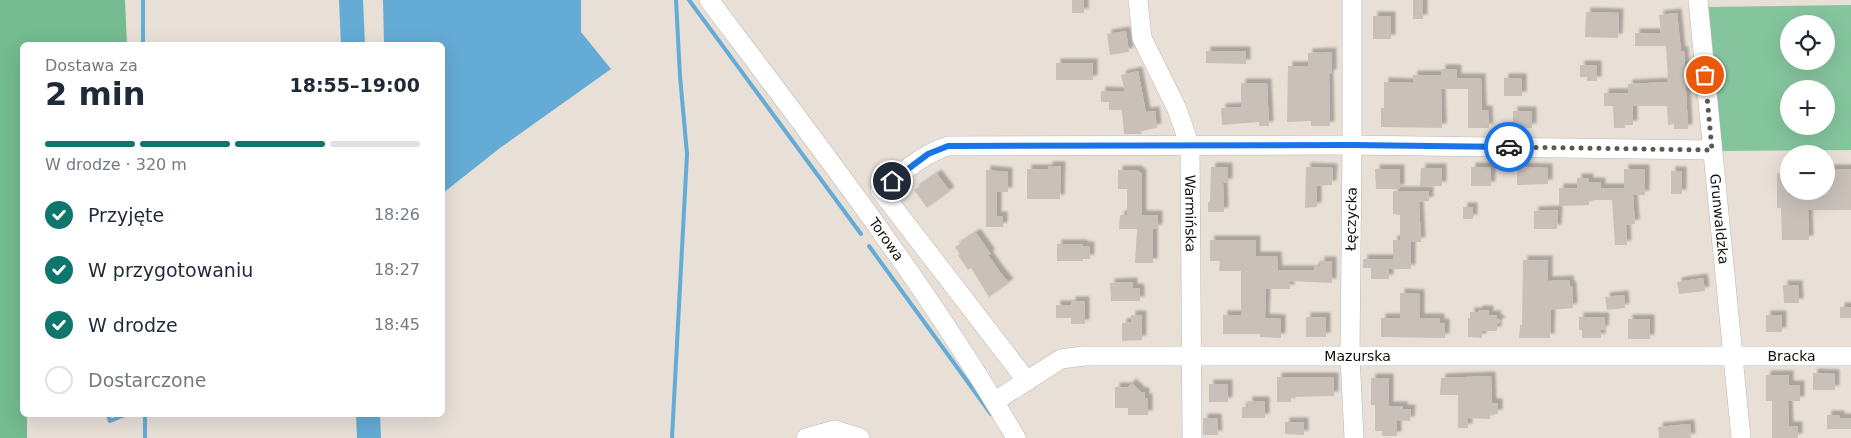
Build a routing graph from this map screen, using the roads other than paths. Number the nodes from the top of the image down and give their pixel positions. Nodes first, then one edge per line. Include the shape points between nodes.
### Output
1 (709, 0) edge
2 (1138, 0) edge
3 (1352, 0) edge
4 (1698, 0) edge
5 (1352, 145) junction
6 (1190, 146) junction
7 (1712, 150) junction
8 (1733, 356) junction
9 (1851, 356) edge
10 (1191, 357) junction
11 (1350, 357) junction
12 (1027, 381) junction
13 (995, 401) junction
14 (806, 438) edge
15 (860, 438) edge
16 (1016, 438) edge
17 (1192, 438) edge
18 (1354, 438) edge
19 (1741, 438) edge

1 - 13 street, Torowa via 879,229
2 - 6 street, Warmińska via 1142,38 1177,109
3 - 5 street, Łęczycka
4 - 7 street, Grunwaldzka
5 - 6 street
5 - 7 street
5 - 11 street, Łęczycka
6 - 10 street, Warmińska
6 - 12 street via 948,146 923,157 880,190
7 - 8 street, Grunwaldzka
8 - 9 street, Bracka
8 - 11 street, Mazurska
8 - 19 street, Grunwaldzka
10 - 11 street, Mazurska
10 - 12 street, Mazurska via 1084,356 1061,359
10 - 17 street, Warmińska
11 - 18 street, Łęczycka
12 - 13 street, Mazurska
13 - 16 street, Torowa
14 - 15 street via 835,430

